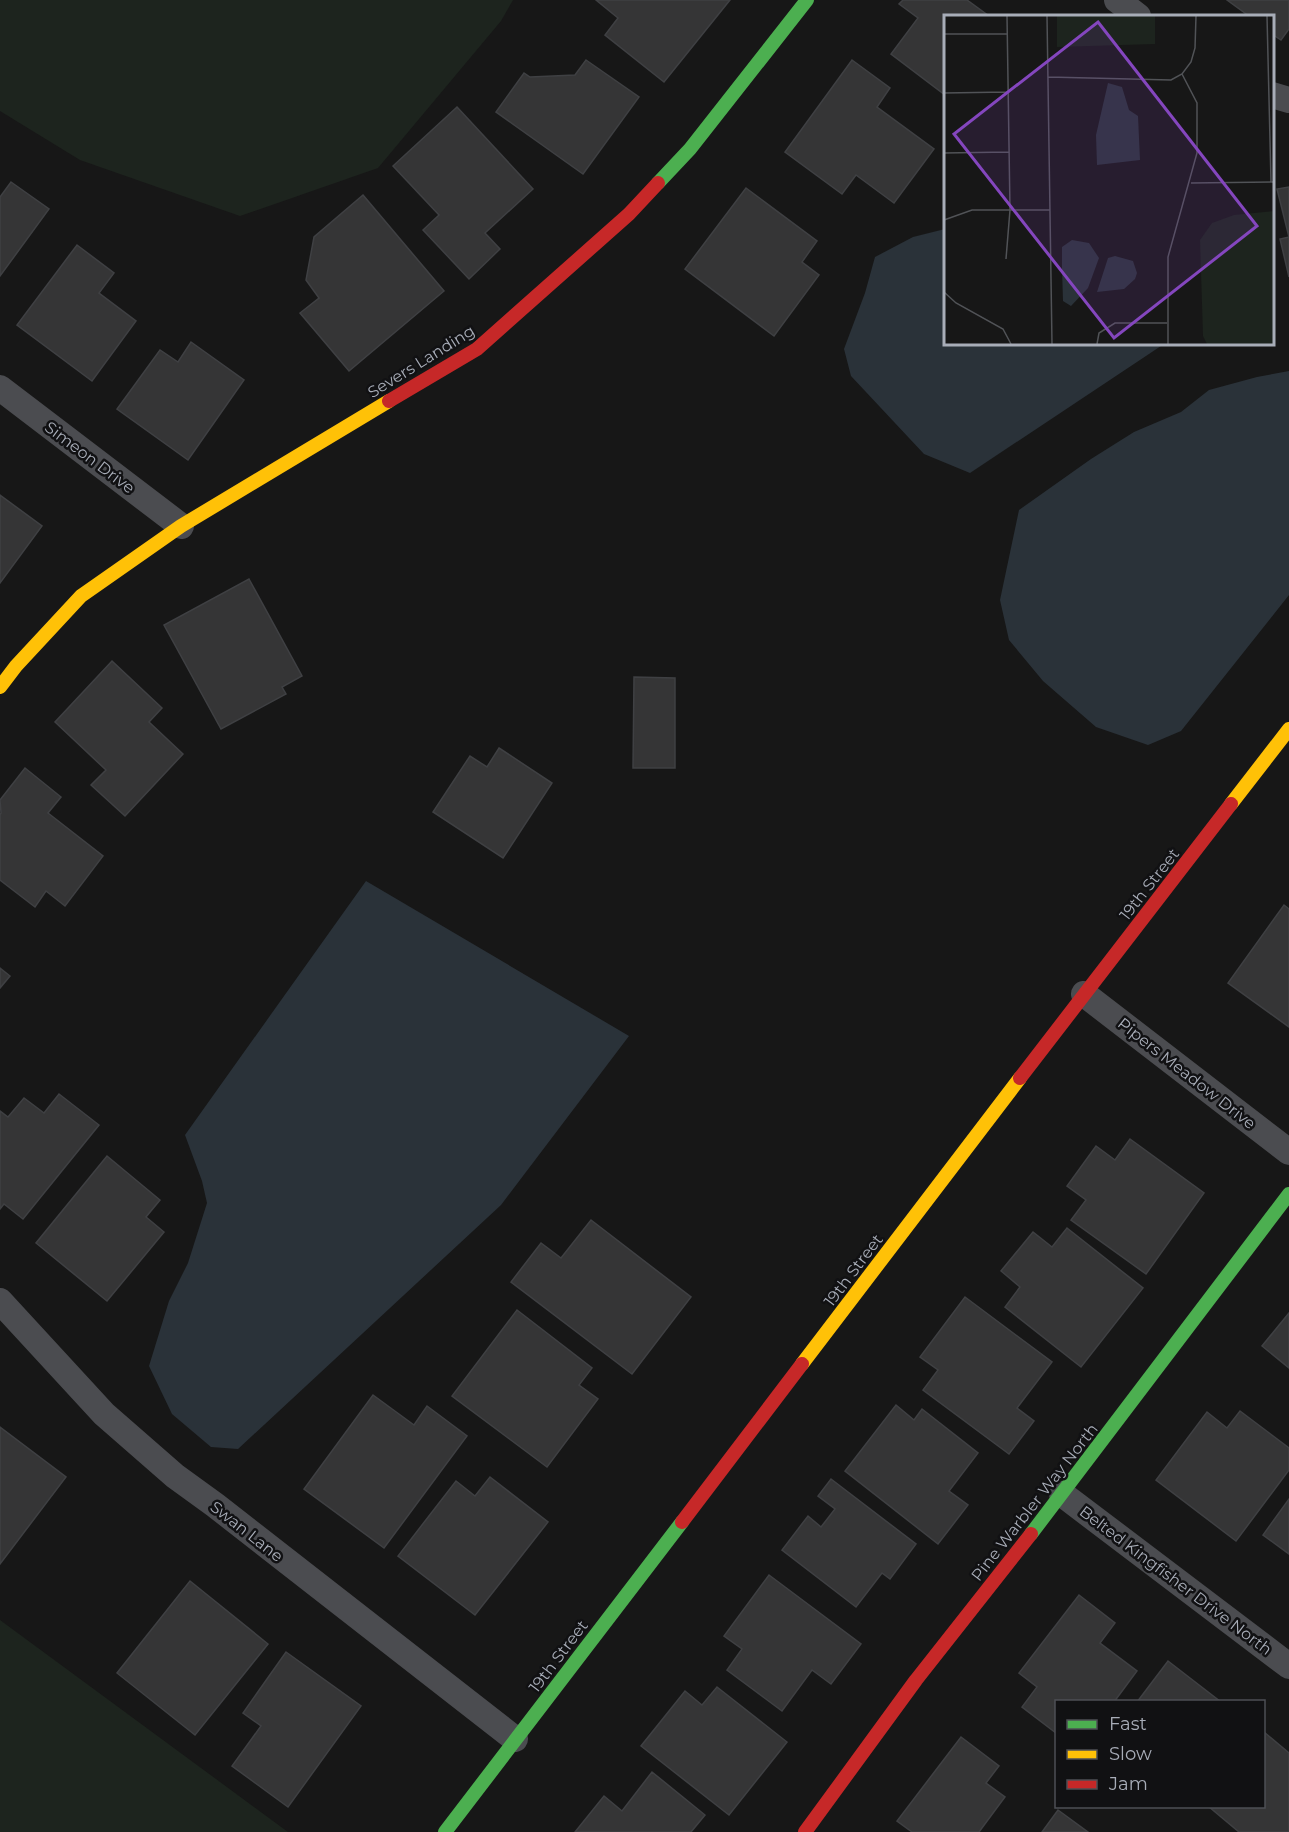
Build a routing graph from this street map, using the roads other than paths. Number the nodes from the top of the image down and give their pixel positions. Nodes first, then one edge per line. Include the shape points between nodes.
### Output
1 (807, 0) edge
2 (1117, 0) edge
3 (1137, 15) edge
4 (1274, 96) edge
5 (1289, 100) edge
6 (0, 388) edge
7 (181, 525) junction
8 (0, 687) edge
9 (1289, 729) edge
10 (1084, 994) junction
11 (1289, 1152) edge
12 (1289, 1194) edge
13 (0, 1301) edge
14 (1062, 1494) junction
15 (1289, 1666) edge
16 (516, 1739) junction
17 (445, 1832) edge
18 (805, 1832) edge

1 - 7 street, Severs Landing via 690,149 629,214 477,349
2 - 3 street
4 - 5 street
6 - 7 street, Simeon Drive
7 - 8 street, Severs Landing via 81,596
9 - 10 street, 19th Street
10 - 11 street, Pipers Meadow Drive
10 - 16 street, 19th Street
12 - 14 street, Pine Warbler Way North
13 - 16 street, Swan Lane via 104,1414 175,1476
14 - 15 street, Belted Kingfisher Drive North
14 - 18 street, Pine Warbler Way North via 916,1680
16 - 17 street, 19th Street

